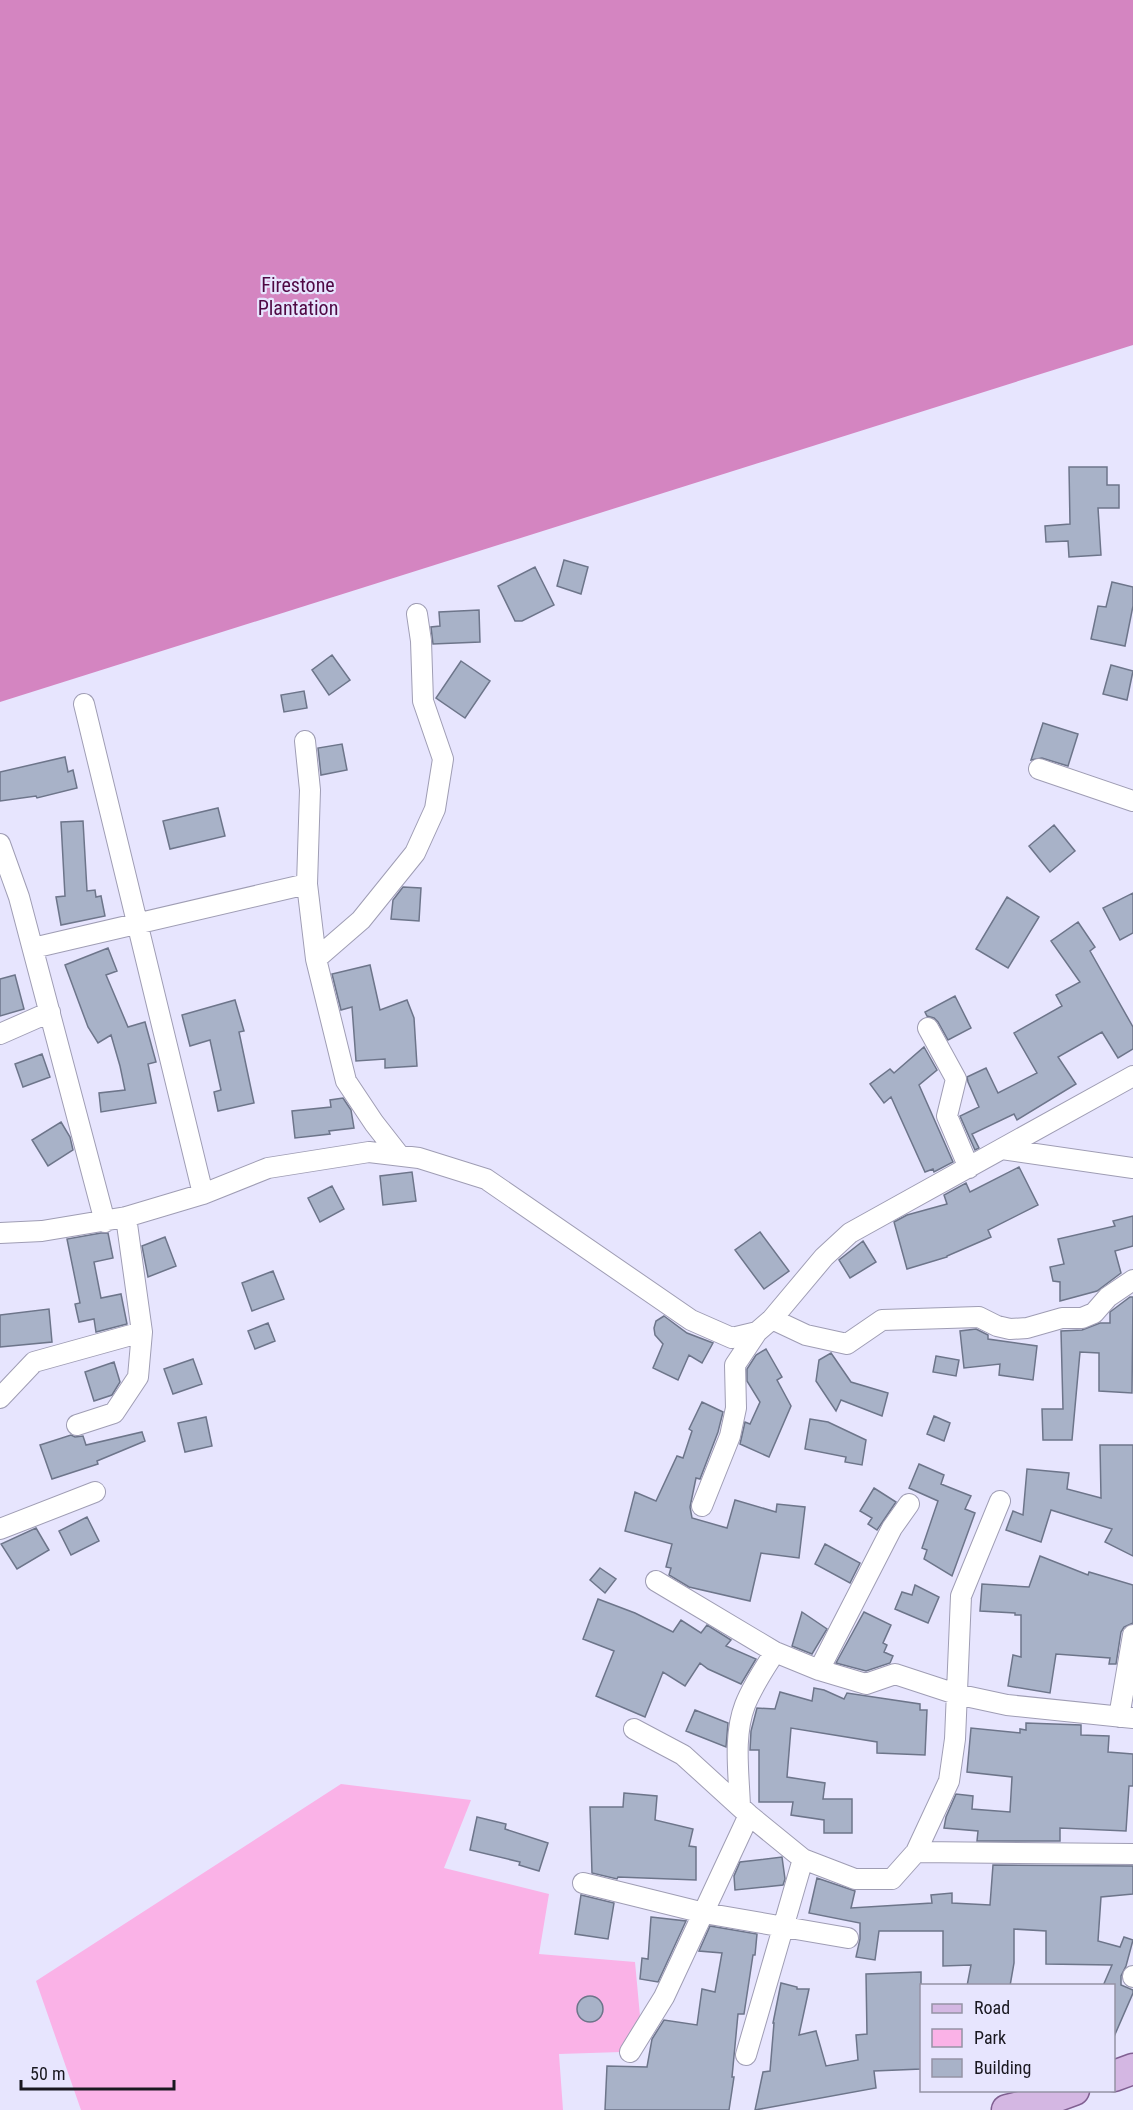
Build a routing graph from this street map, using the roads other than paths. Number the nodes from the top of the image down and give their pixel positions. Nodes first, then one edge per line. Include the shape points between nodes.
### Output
1 (417, 614) dead end
2 (84, 704) dead end
3 (305, 741) dead end
4 (1039, 769) dead end
5 (1133, 801) edge
6 (0, 844) edge
7 (307, 884) junction
8 (137, 925) junction
9 (33, 948) junction
10 (316, 959) junction
11 (50, 1012) junction
12 (928, 1028) dead end
13 (0, 1034) edge
14 (1133, 1076) edge
15 (1002, 1149) junction
16 (399, 1155) junction
17 (969, 1168) junction
18 (1133, 1168) edge
19 (203, 1194) junction
20 (126, 1217) junction
21 (105, 1222) junction
22 (0, 1233) edge
23 (1133, 1280) edge
24 (772, 1318) junction
25 (142, 1332) junction
26 (757, 1332) junction
27 (0, 1398) edge
28 (77, 1425) dead end
29 (95, 1492) dead end
30 (1000, 1501) dead end
31 (909, 1504) dead end
32 (702, 1506) dead end
33 (0, 1529) edge
34 (656, 1581) dead end
35 (1133, 1635) edge
36 (775, 1652) junction
37 (819, 1670) junction
38 (956, 1694) junction
39 (1126, 1717) edge
40 (634, 1729) dead end
41 (745, 1811) junction
42 (916, 1851) junction
43 (1133, 1854) edge
44 (803, 1858) junction
45 (583, 1883) dead end
46 (704, 1913) junction
47 (783, 1926) junction
48 (848, 1938) dead end
49 (630, 2052) dead end
50 (746, 2055) dead end
51 (1133, 2069) edge
52 (1115, 2075) edge
53 (1072, 2092) edge
54 (1042, 2106) edge
55 (1007, 2110) edge

1 - 10 street via 423,701 443,759 435,809 408,862 361,920
2 - 8 street
3 - 7 street via 310,790
4 - 5 street
6 - 9 street
7 - 8 street
7 - 10 street
8 - 9 street
8 - 19 street
9 - 11 street
10 - 16 street via 346,1081
11 - 13 street
11 - 21 street
12 - 17 street via 956,1079 947,1116
14 - 15 street
15 - 17 street
15 - 18 street
16 - 19 street via 369,1152 268,1168
16 - 26 street via 486,1179 691,1320 732,1338
17 - 24 street via 850,1233
19 - 20 street
20 - 21 street
20 - 25 street
21 - 22 street via 42,1232
23 - 24 street via 1108,1297 1094,1313 1027,1328 1010,1329 979,1317 882,1320 847,1344 806,1335
24 - 26 street
25 - 27 street via 34,1362
25 - 28 street via 138,1377 114,1413
26 - 32 street via 735,1365 736,1408 730,1436
29 - 33 street
30 - 38 street via 962,1596
31 - 37 street via 892,1528
34 - 36 street
35 - 39 street
36 - 37 street
36 - 41 street via 744,1707 738,1745
37 - 38 street via 866,1684 895,1674
38 - 39 street via 1007,1705
38 - 42 street via 956,1739 949,1781
40 - 41 street via 683,1755
41 - 44 street
41 - 46 street
42 - 43 street
42 - 44 street via 892,1879 855,1879
44 - 47 street
45 - 46 street
46 - 47 street
46 - 49 street via 664,1998
47 - 48 street
47 - 50 street
51 - 52 main road
53 - 54 main road
54 - 55 main road

